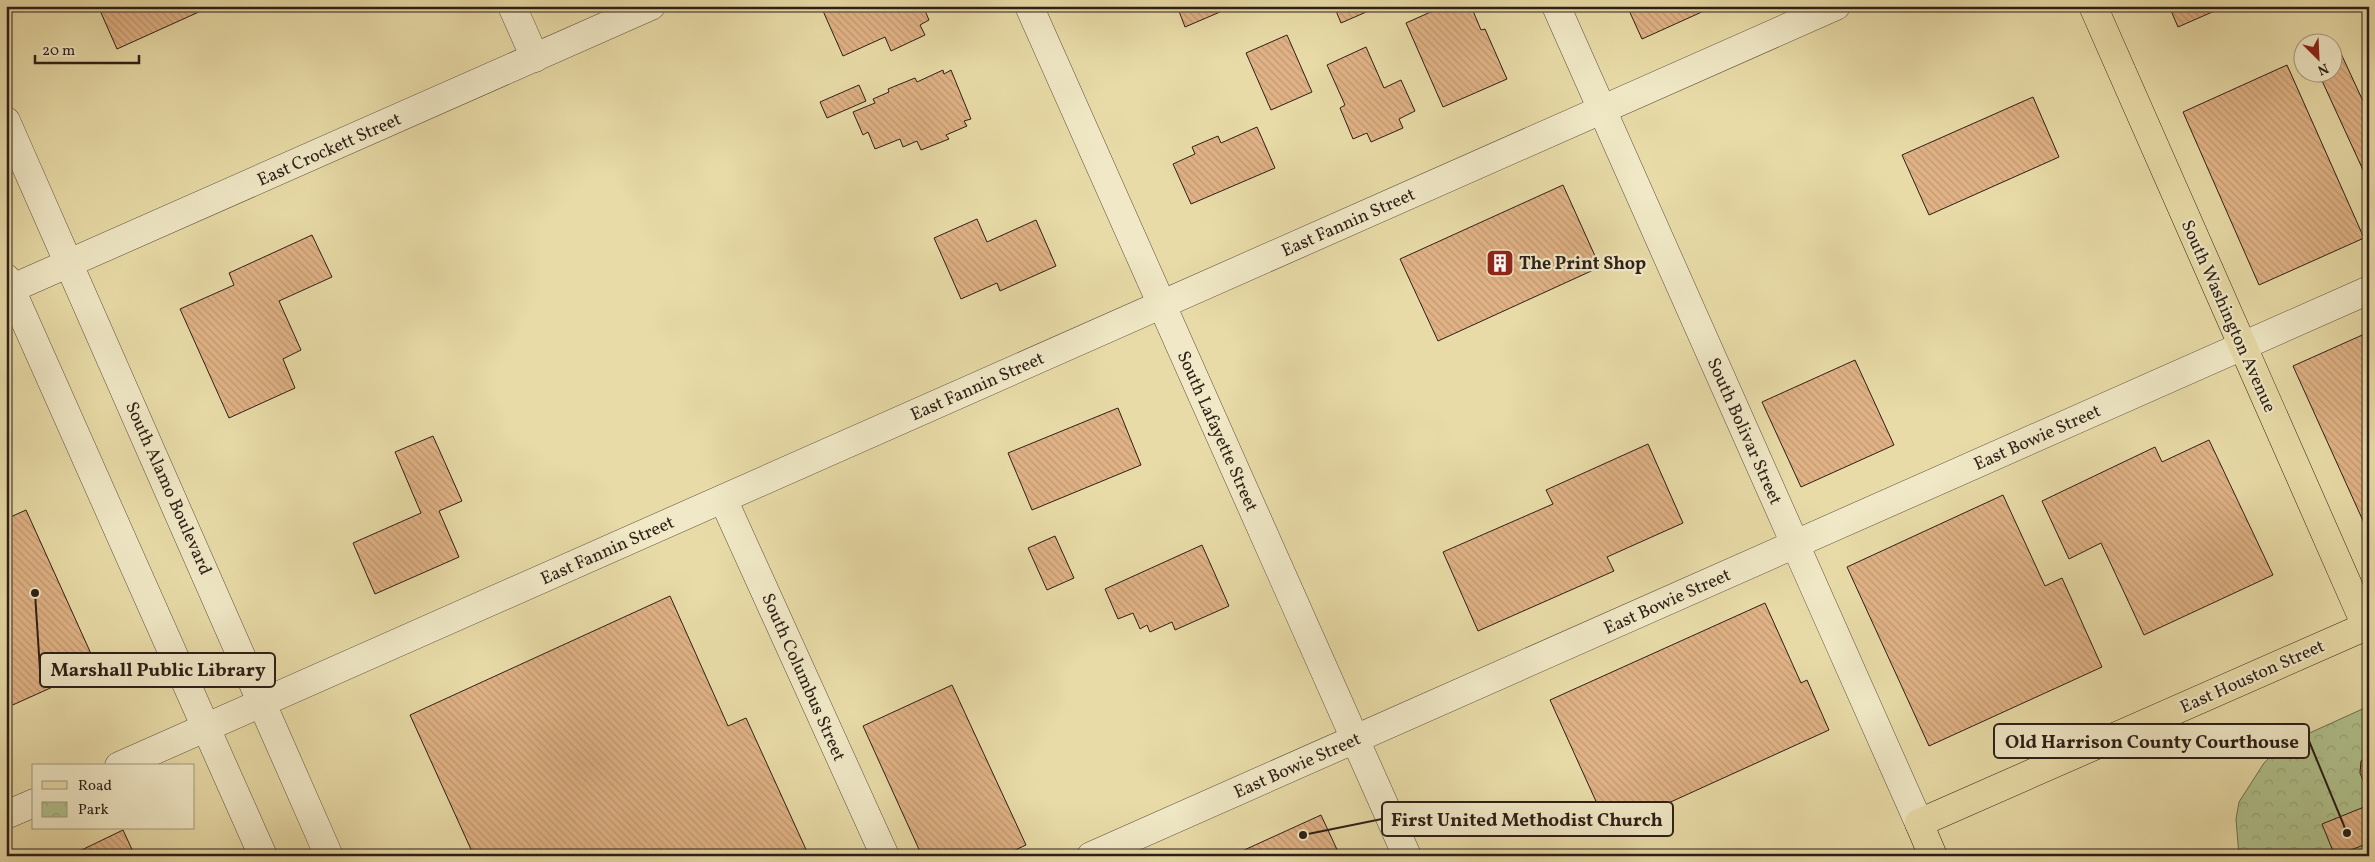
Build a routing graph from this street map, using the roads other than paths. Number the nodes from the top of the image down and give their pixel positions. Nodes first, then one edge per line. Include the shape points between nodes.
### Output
1 (512, 6) edge
2 (651, 6) edge
3 (1029, 6) edge
4 (1556, 6) edge
5 (1836, 6) edge
6 (2092, 6) edge
7 (535, 58) junction
8 (1602, 110) junction
9 (6, 121) edge
10 (70, 263) junction
11 (8, 286) edge
12 (2369, 290) edge
13 (1162, 305) junction
14 (2243, 346) junction
15 (723, 499) junction
16 (1795, 544) junction
17 (2367, 625) edge
18 (263, 702) junction
19 (206, 728) junction
20 (1355, 739) junction
21 (124, 764) edge
22 (32, 804) edge
23 (6, 815) edge
24 (1919, 823) junction
25 (263, 856) edge
26 (330, 856) edge
27 (885, 856) edge
28 (1091, 856) edge
29 (1407, 856) edge
30 (1933, 856) edge

1 - 7 street
2 - 7 street, East Crockett Street
3 - 13 street, South Lafayette Street
4 - 8 street, South Bolivar Street
5 - 8 street, East Fannin Street
6 - 14 main road, South Washington Avenue
7 - 10 street, East Crockett Street
8 - 13 street, East Fannin Street
8 - 16 street, South Bolivar Street
9 - 10 street, South Alamo Boulevard
10 - 11 street, East Crockett Street
10 - 18 street, South Alamo Boulevard
11 - 19 street
12 - 14 street, East Bowie Street
13 - 15 street, East Fannin Street
13 - 20 street, South Lafayette Street
14 - 16 street, East Bowie Street
14 - 17 main road, South Washington Avenue
15 - 18 street, East Fannin Street
15 - 27 street, South Columbus Street
16 - 20 street, East Bowie Street
16 - 24 street, South Bolivar Street
17 - 24 main road, East Houston Street
18 - 19 street, East Fannin Street
18 - 26 street, South Alamo Boulevard
19 - 21 street, East Fannin Street
19 - 25 street
20 - 28 street, East Bowie Street
20 - 29 street, South Lafayette Street
22 - 23 street
24 - 30 main road, South Bolivar Street

